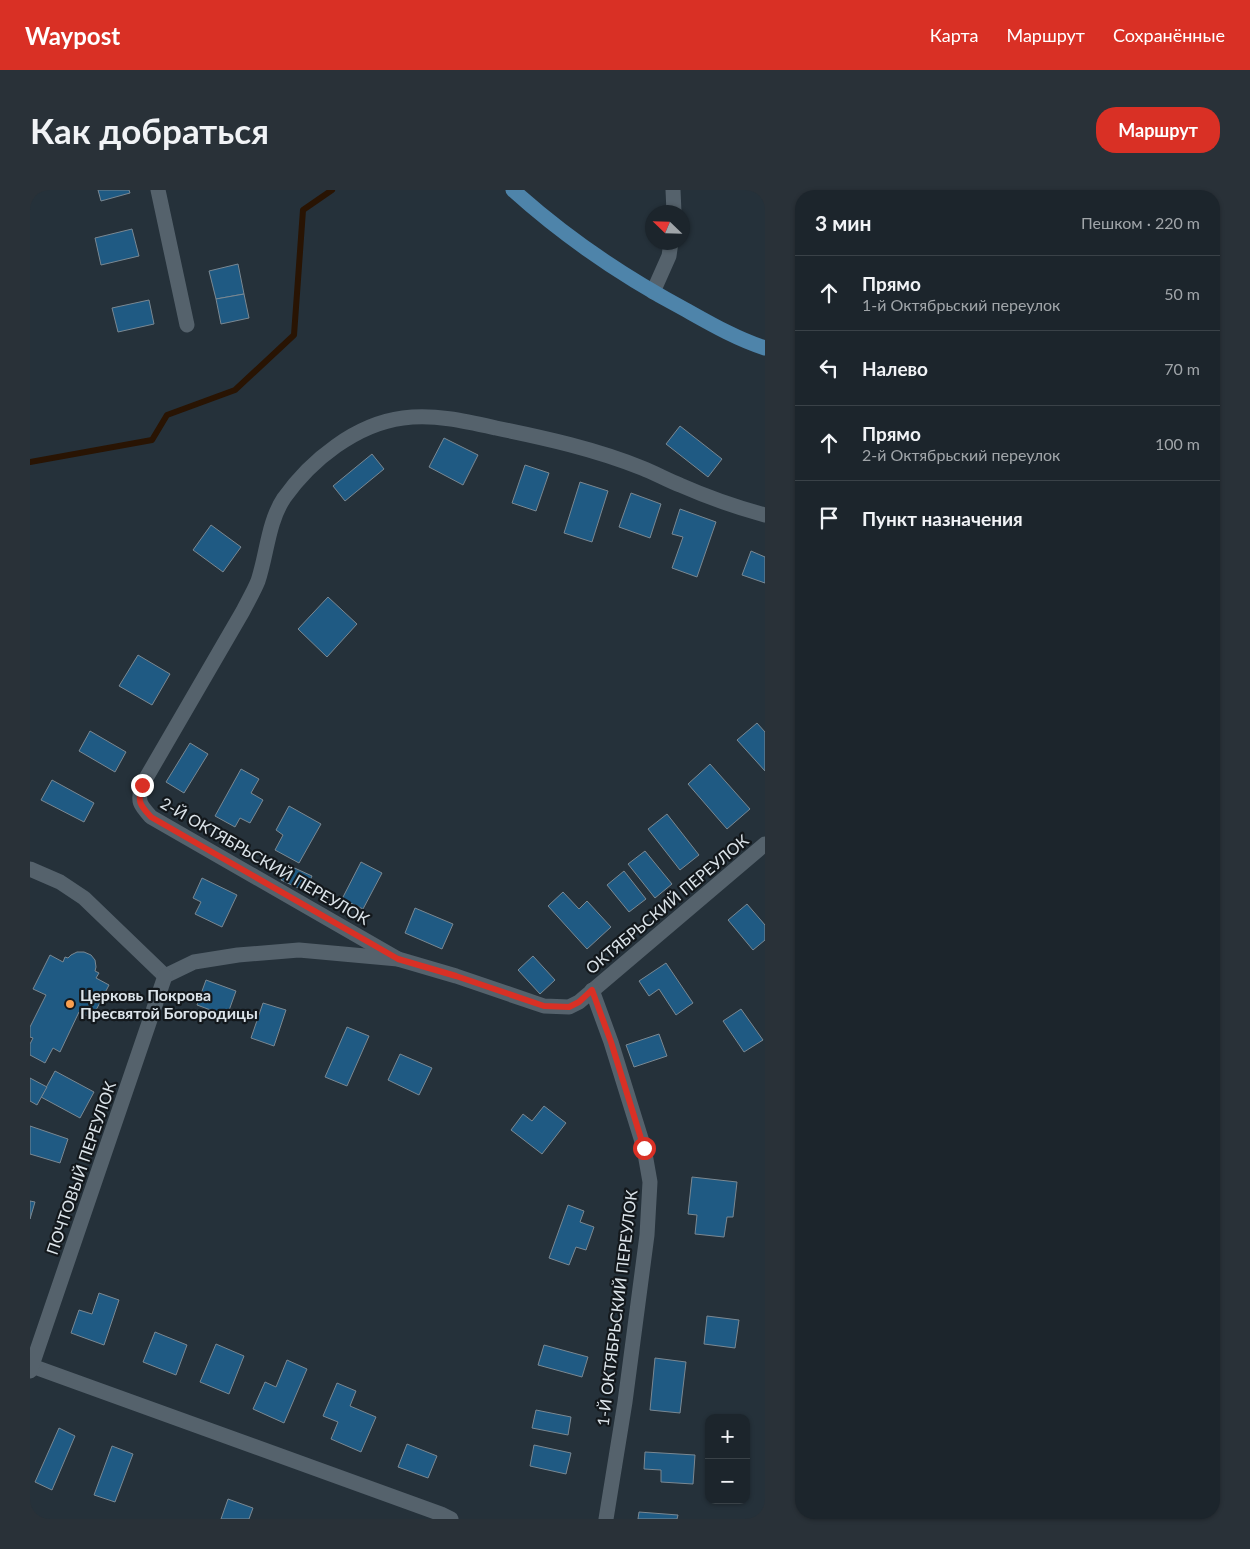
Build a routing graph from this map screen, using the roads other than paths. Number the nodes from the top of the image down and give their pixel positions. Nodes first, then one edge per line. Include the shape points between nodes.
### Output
1 (158, 190) edge
2 (513, 190) edge
3 (673, 190) edge
4 (674, 205) edge
5 (669, 250) edge
6 (653, 292) junction
7 (187, 325) dead end
8 (765, 348) edge
9 (765, 515) edge
10 (765, 844) edge
11 (30, 868) edge
12 (398, 959) junction
13 (165, 976) junction
14 (592, 990) junction
15 (31, 1369) edge
16 (451, 1519) edge
17 (606, 1519) edge

1 - 7 street
2 - 6 main road via 579,244
3 - 4 street
5 - 6 street
6 - 8 main road
9 - 12 street, 2-Й ОКТЯБРЬСКИЙ ПЕРЕУЛОК via 732,506 600,454 541,437 435,416 402,418 374,425 323,456 301,476 283,501 273,523 258,581 243,611 142,785 139,797 142,807 151,817
10 - 14 street, ОКТЯБРЬСКИЙ ПЕРЕУЛОК
11 - 13 street via 84,898
12 - 13 street via 299,950 194,962
12 - 14 street, ОКТЯБРЬСКИЙ ПЕРЕУЛОК via 544,1006 569,1007
13 - 15 street, ПОЧТОВЫЙ ПЕРЕУЛОК
14 - 17 street, 1-Й ОКТЯБРЬСКИЙ ПЕРЕУЛОК via 644,1148 650,1182 646,1245
15 - 16 street

